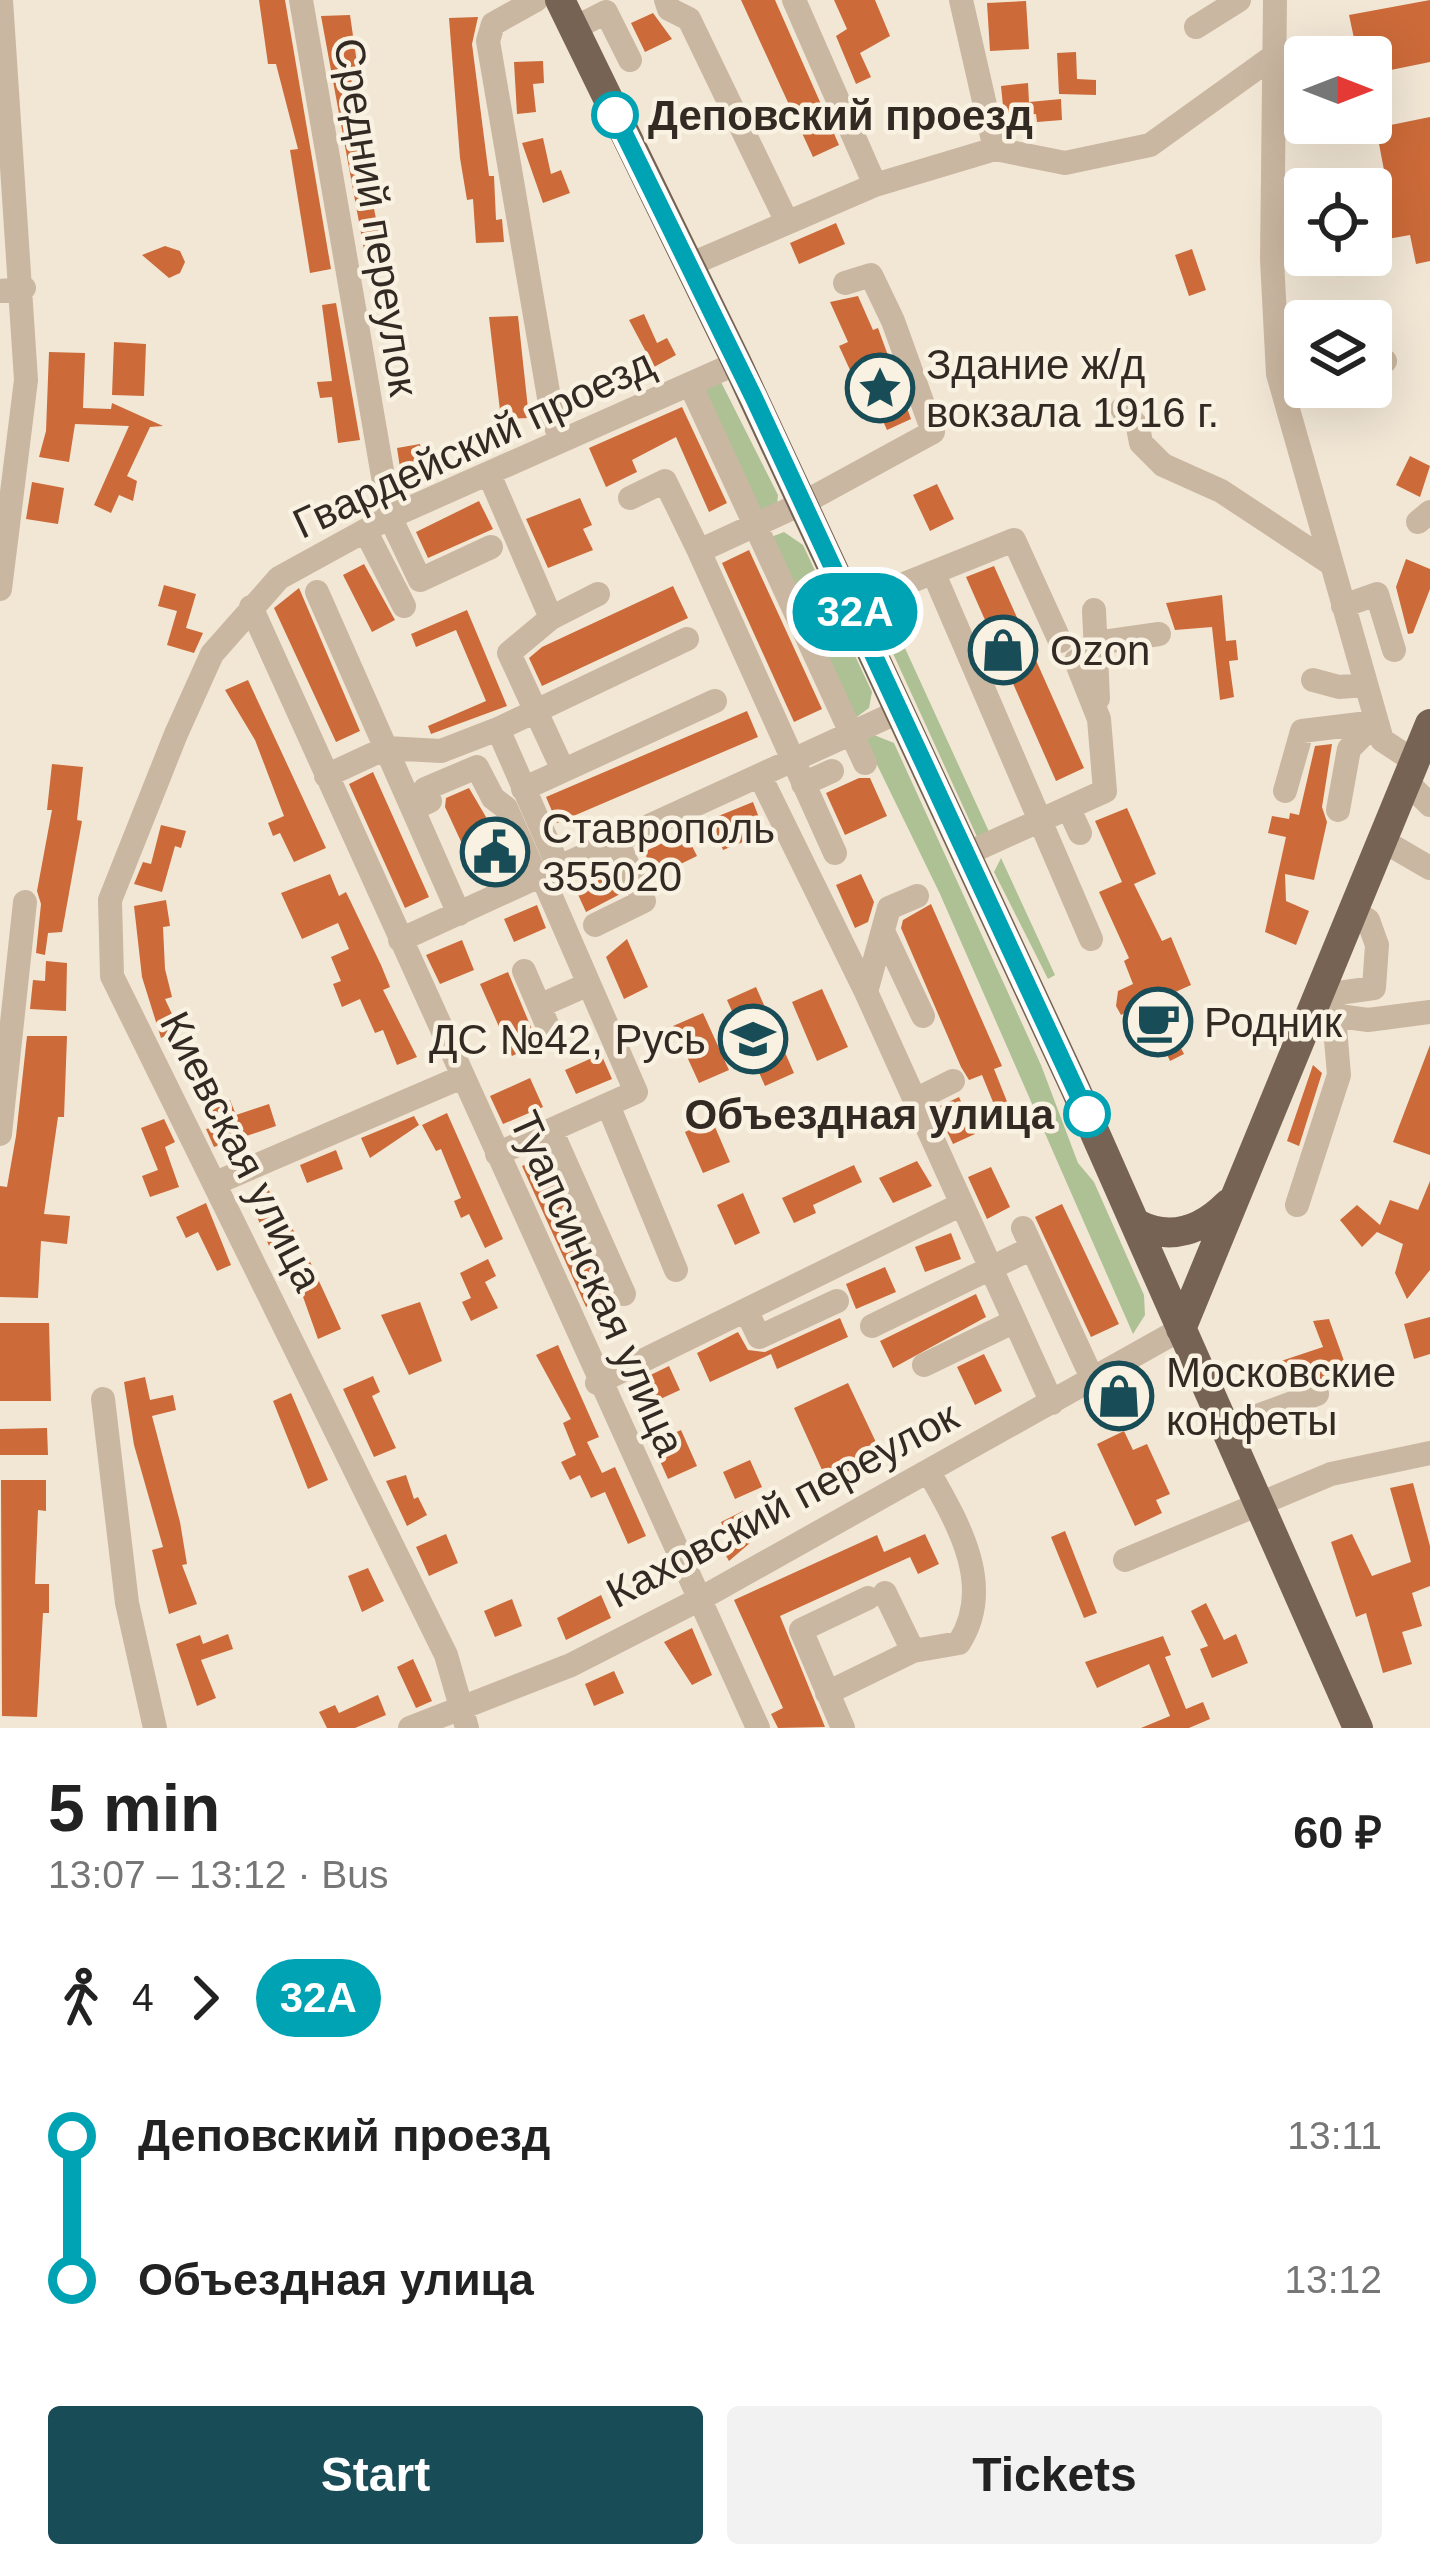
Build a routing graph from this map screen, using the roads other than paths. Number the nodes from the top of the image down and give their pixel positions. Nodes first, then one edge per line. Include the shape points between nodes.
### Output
1 (1, 0) edge
2 (301, 0) edge
3 (536, 0) edge
4 (560, 0) edge
5 (666, 0) edge
6 (794, 0) edge
7 (961, 0) edge
8 (1239, 0) edge
9 (1275, 0) edge
10 (1196, 27) dead end
11 (573, 29) junction
12 (1271, 58) junction
13 (629, 60) dead end
14 (995, 148) junction
15 (875, 185) junction
16 (787, 221) junction
17 (689, 265) junction
18 (845, 283) dead end
19 (12, 289) edge
20 (1284, 360) edge
21 (737, 363) junction
22 (690, 384) junction
23 (1298, 408) edge
24 (1122, 409) dead end
25 (562, 441) junction
26 (489, 474) junction
27 (629, 498) dead end
28 (803, 503) junction
29 (390, 517) junction
30 (755, 525) junction
31 (365, 532) junction
32 (491, 547) dead end
33 (699, 550) junction
34 (1330, 563) junction
35 (934, 574) junction
36 (0, 589) edge
37 (317, 592) dead end
38 (598, 594) dead end
39 (852, 605) junction
40 (404, 606) dead end
41 (1342, 606) junction
42 (251, 607) junction
43 (1094, 610) dead end
44 (551, 618) junction
45 (1159, 634) dead end
46 (687, 640) dead end
47 (1096, 643) junction
48 (1394, 650) dead end
49 (1313, 680) dead end
50 (1365, 685) junction
51 (716, 701) dead end
52 (532, 712) junction
53 (900, 712) junction
54 (1099, 719) junction
55 (1376, 722) junction
56 (1430, 724) edge
57 (498, 729) junction
58 (852, 734) junction
59 (386, 748) junction
60 (865, 763) dead end
61 (562, 770) junction
62 (832, 771) dead end
63 (798, 772) junction
64 (1416, 773) edge
65 (326, 776) junction
66 (760, 776) junction
67 (523, 788) junction
68 (1285, 791) dead end
69 (1430, 806) edge
70 (413, 809) junction
71 (1069, 809) junction
72 (1338, 810) dead end
73 (1042, 823) junction
74 (1080, 833) dead end
75 (1380, 839) junction
76 (617, 842) junction
77 (835, 853) dead end
78 (966, 854) junction
79 (1430, 868) edge
80 (546, 874) junction
81 (917, 896) dead end
82 (25, 902) dead end
83 (1352, 911) junction
84 (459, 914) junction
85 (595, 925) dead end
86 (883, 931) junction
87 (1091, 939) dead end
88 (400, 940) junction
89 (524, 971) dead end
90 (589, 984) junction
91 (866, 992) junction
92 (539, 1006) junction
93 (1320, 1008) junction
94 (1428, 1015) edge
95 (923, 1016) dead end
96 (552, 1036) dead end
97 (462, 1077) junction
98 (953, 1081) dead end
99 (915, 1100) junction
100 (608, 1105) junction
101 (551, 1130) junction
102 (0, 1134) edge
103 (497, 1154) junction
104 (218, 1182) junction
105 (1230, 1202) junction
106 (962, 1204) junction
107 (1297, 1205) dead end
108 (1137, 1224) junction
109 (991, 1268) junction
110 (676, 1270) dead end
111 (824, 1272) junction
112 (624, 1294) dead end
113 (746, 1310) junction
114 (1015, 1321) junction
115 (872, 1327) dead end
116 (1181, 1329) junction
117 (924, 1365) dead end
118 (1094, 1380) junction
119 (597, 1383) junction
120 (1317, 1394) dead end
121 (103, 1399) dead end
122 (1052, 1403) junction
123 (1227, 1427) junction
124 (1430, 1453) edge
125 (929, 1474) junction
126 (1262, 1502) junction
127 (1125, 1560) dead end
128 (700, 1600) junction
129 (913, 1651) junction
130 (827, 1693) junction
131 (464, 1717) edge
132 (155, 1728) edge
133 (410, 1728) edge
134 (758, 1728) edge
135 (843, 1728) edge
136 (1358, 1728) edge

1 - 19 street
2 - 29 street, Средний переулок
3 - 25 street via 493,24 488,41
4 - 11 main road
5 - 16 street via 689,20
6 - 15 street
7 - 14 street
8 - 10 street
9 - 12 street
11 - 13 street via 607,12
11 - 17 main road
12 - 14 street via 1150,145 1065,163
12 - 20 street via 1272,327
14 - 15 street
15 - 16 street
16 - 17 street
17 - 21 main road
18 - 28 street via 871,275 933,432
19 - 36 street via 26,380
21 - 22 street, Гвардейский проезд
21 - 28 main road
22 - 25 street, Гвардейский проезд
22 - 30 street
23 - 34 street
24 - 34 street via 1163,465 1221,491
25 - 26 street, Гвардейский проезд
26 - 29 street, Гвардейский проезд
26 - 44 street
27 - 33 street via 665,481
28 - 30 street
28 - 39 main road
29 - 31 street, Гвардейский проезд
29 - 32 street, Средний переулок via 420,580
30 - 33 street
30 - 58 street
31 - 40 street
31 - 42 street, Гвардейский проезд via 279,578
33 - 63 street
34 - 41 street
35 - 39 street
35 - 54 street via 1014,540
35 - 73 street
37 - 59 street
38 - 44 street
39 - 53 main road
41 - 48 street via 1377,594
41 - 50 street
42 - 65 street, Туапсинская улица
42 - 104 street, Киевская улица via 212,654 110,900 112,976
43 - 47 street
44 - 52 street via 508,652
45 - 47 street
46 - 52 street
47 - 54 street
49 - 50 street
50 - 55 street
51 - 61 street
52 - 57 street
52 - 61 street
53 - 58 street
53 - 78 main road
54 - 71 street via 1105,791
55 - 64 street via 1387,748
55 - 68 street via 1302,731
55 - 72 street via 1349,749
56 - 64 main road
57 - 59 street via 441,751
57 - 67 street
58 - 60 street
58 - 63 street
59 - 65 street
59 - 70 street
61 - 67 street
62 - 63 street
63 - 66 street
63 - 77 street
64 - 69 street
64 - 75 main road
65 - 88 street, Туапсинская улица
66 - 76 street
66 - 91 street
67 - 80 street
70 - 80 street via 430,801 425,789 477,767
70 - 84 street
71 - 73 street
71 - 74 street
73 - 78 street
73 - 87 street
75 - 79 street
75 - 83 main road
76 - 80 street
76 - 85 street via 644,902
78 - 108 main road
80 - 84 street
80 - 90 street
81 - 86 street via 889,908
82 - 102 street
83 - 93 main road
83 - 93 street via 1368,920 1378,945 1374,988
84 - 88 street
86 - 91 street
86 - 95 street
88 - 97 street, Туапсинская улица
89 - 92 street
90 - 92 street
90 - 100 street via 636,1092
91 - 99 street
92 - 96 street
93 - 94 street via 1368,1020
93 - 105 main road
93 - 107 street via 1339,1075
97 - 103 street, Туапсинская улица
97 - 104 street
98 - 99 street
99 - 106 street
100 - 101 street
100 - 110 street
101 - 103 street
101 - 112 street
103 - 119 street, Туапсинская улица
104 - 131 street, Киевская улица via 446,1655
105 - 108 main road via 1209,1223 1180,1232
105 - 116 main road
106 - 109 street
106 - 111 street
108 - 116 main road
109 - 114 street
109 - 115 street
109 - 118 street via 1027,1238
111 - 113 street
111 - 113 street via 842,1311 759,1337
113 - 119 street
114 - 117 street
114 - 122 street
116 - 118 street, Каховский переулок
116 - 123 main road
118 - 122 street, Каховский переулок
119 - 128 street, Туапсинская улица
120 - 123 street
121 - 132 street via 127,1603
122 - 125 street, Каховский переулок
123 - 126 main road
124 - 126 street via 1331,1474
125 - 128 street, Каховский переулок
125 - 129 street via 973,1565 971,1623 958,1643
126 - 127 street
126 - 136 main road
128 - 131 street, Каховский переулок
128 - 134 street, Туапсинская улица
129 - 130 street
129 - 130 street via 877,1595 800,1630
130 - 135 street
131 - 133 street, Каховский переулок

